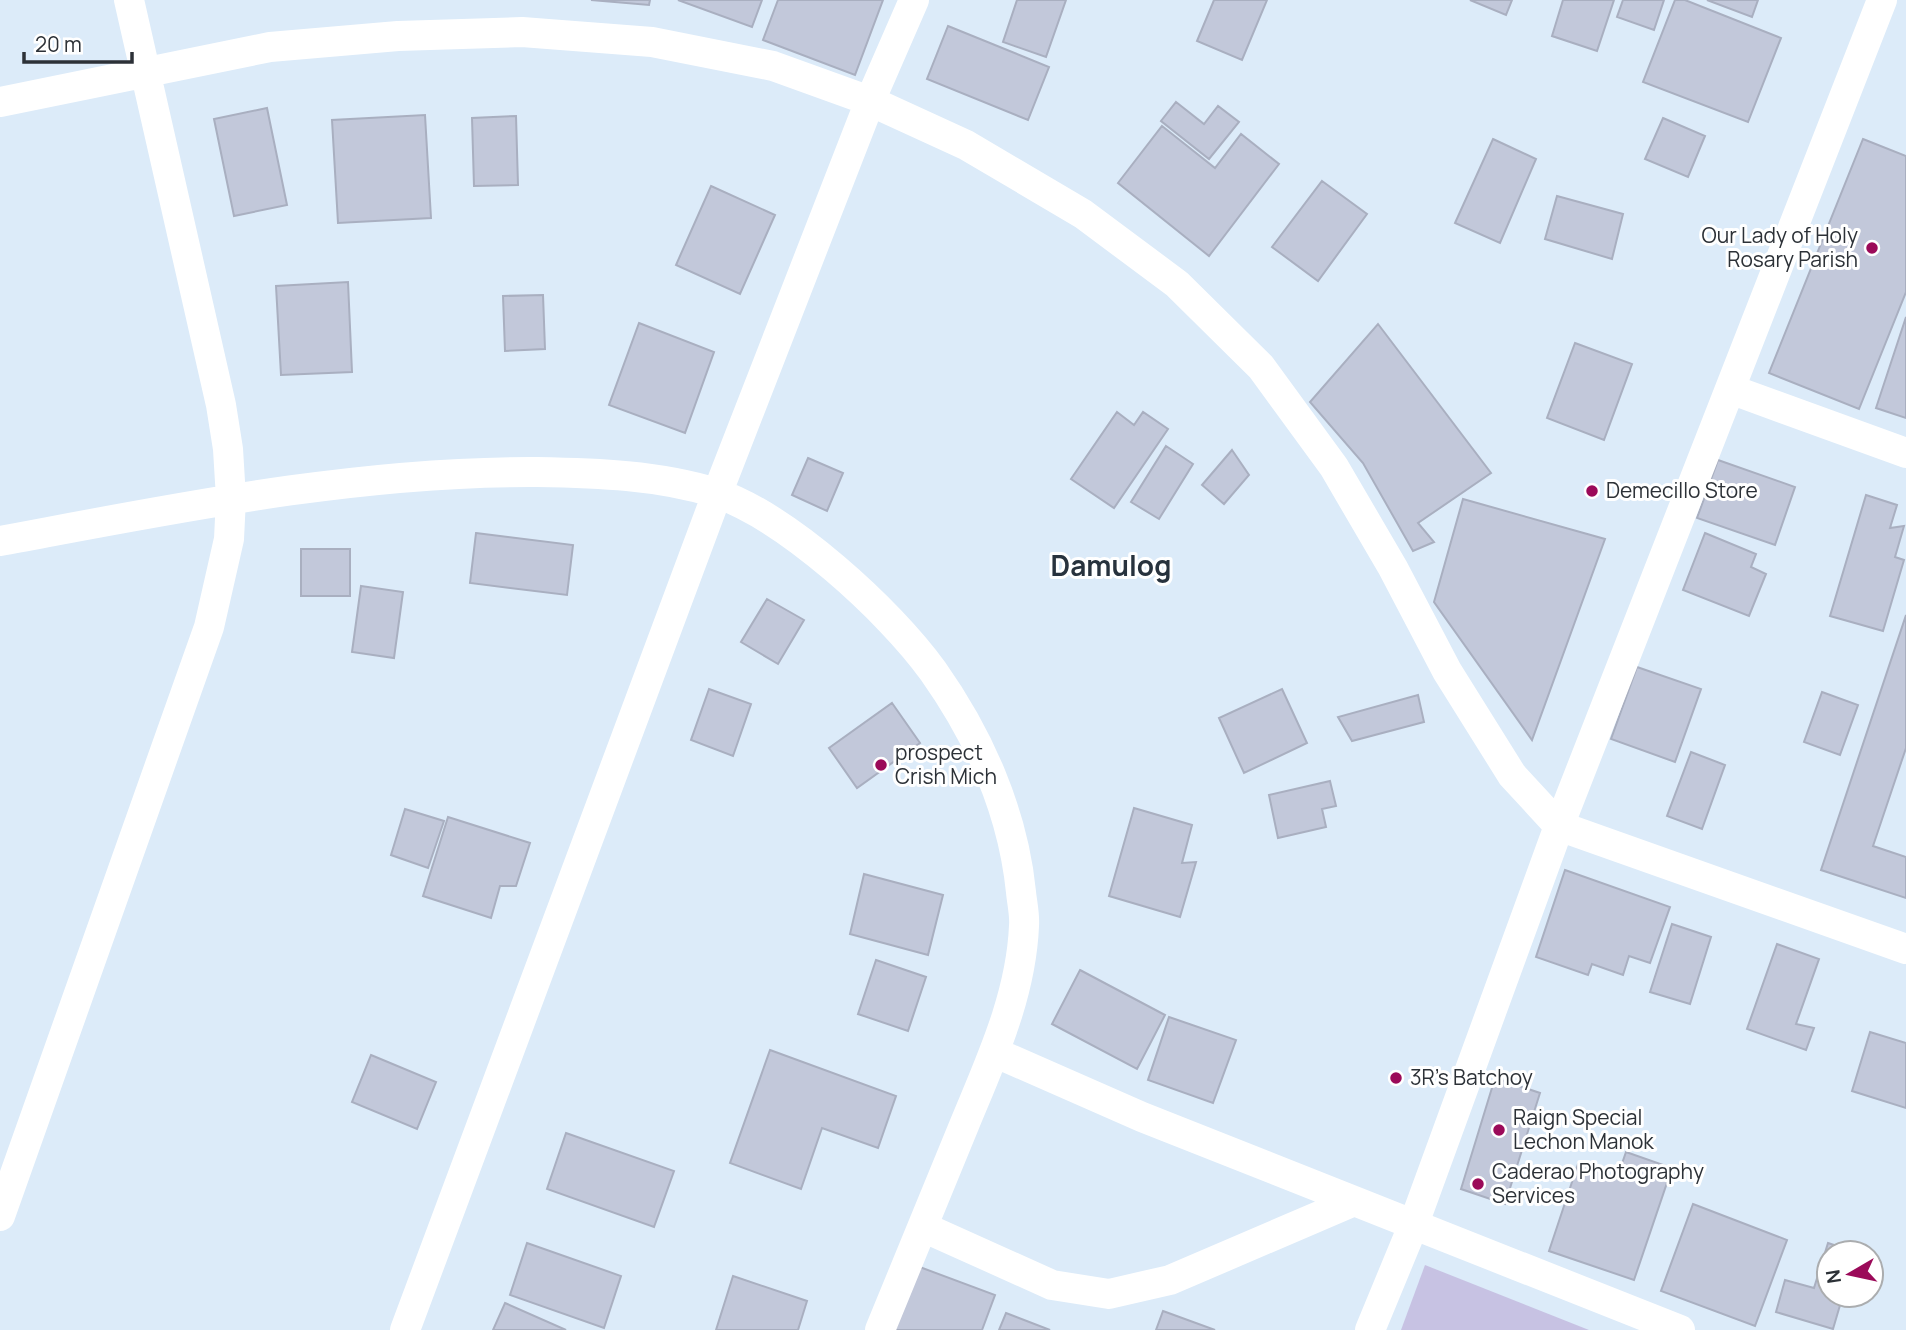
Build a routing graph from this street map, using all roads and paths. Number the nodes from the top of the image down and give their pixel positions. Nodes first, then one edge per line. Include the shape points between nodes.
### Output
1 (130, 0) edge
2 (914, 0) edge
3 (1882, 0) edge
4 (145, 71) junction
5 (870, 101) junction
6 (0, 102) edge
7 (1730, 389) junction
8 (1906, 453) edge
9 (717, 494) junction
10 (231, 498) junction
11 (0, 541) edge
12 (1559, 826) junction
13 (1906, 949) edge
14 (994, 1052) junction
15 (1352, 1202) junction
16 (0, 1216) edge
17 (1413, 1226) junction
18 (923, 1227) junction
19 (405, 1330) edge
20 (880, 1330) edge
21 (1370, 1330) edge
22 (1680, 1330) edge

1 - 4 street
2 - 5 street
3 - 7 street
4 - 5 street via 270,47 522,32 652,42 773,66
4 - 6 street
4 - 10 street via 221,405
5 - 9 street
5 - 12 street via 965,145 1083,214 1177,284 1261,367 1334,467 1447,671 1512,775
7 - 8 street
7 - 12 street
9 - 10 street via 652,479 483,472
9 - 14 street via 785,528 850,583 915,646 963,718 996,785 1017,854 1024,924 1016,988
9 - 19 street
10 - 11 street
10 - 16 street via 229,539 209,627
12 - 13 street
12 - 17 street
14 - 15 street
14 - 18 street
15 - 17 street
15 - 18 street via 1170,1280 1109,1294 1052,1285
17 - 21 street
17 - 22 street
18 - 20 street

